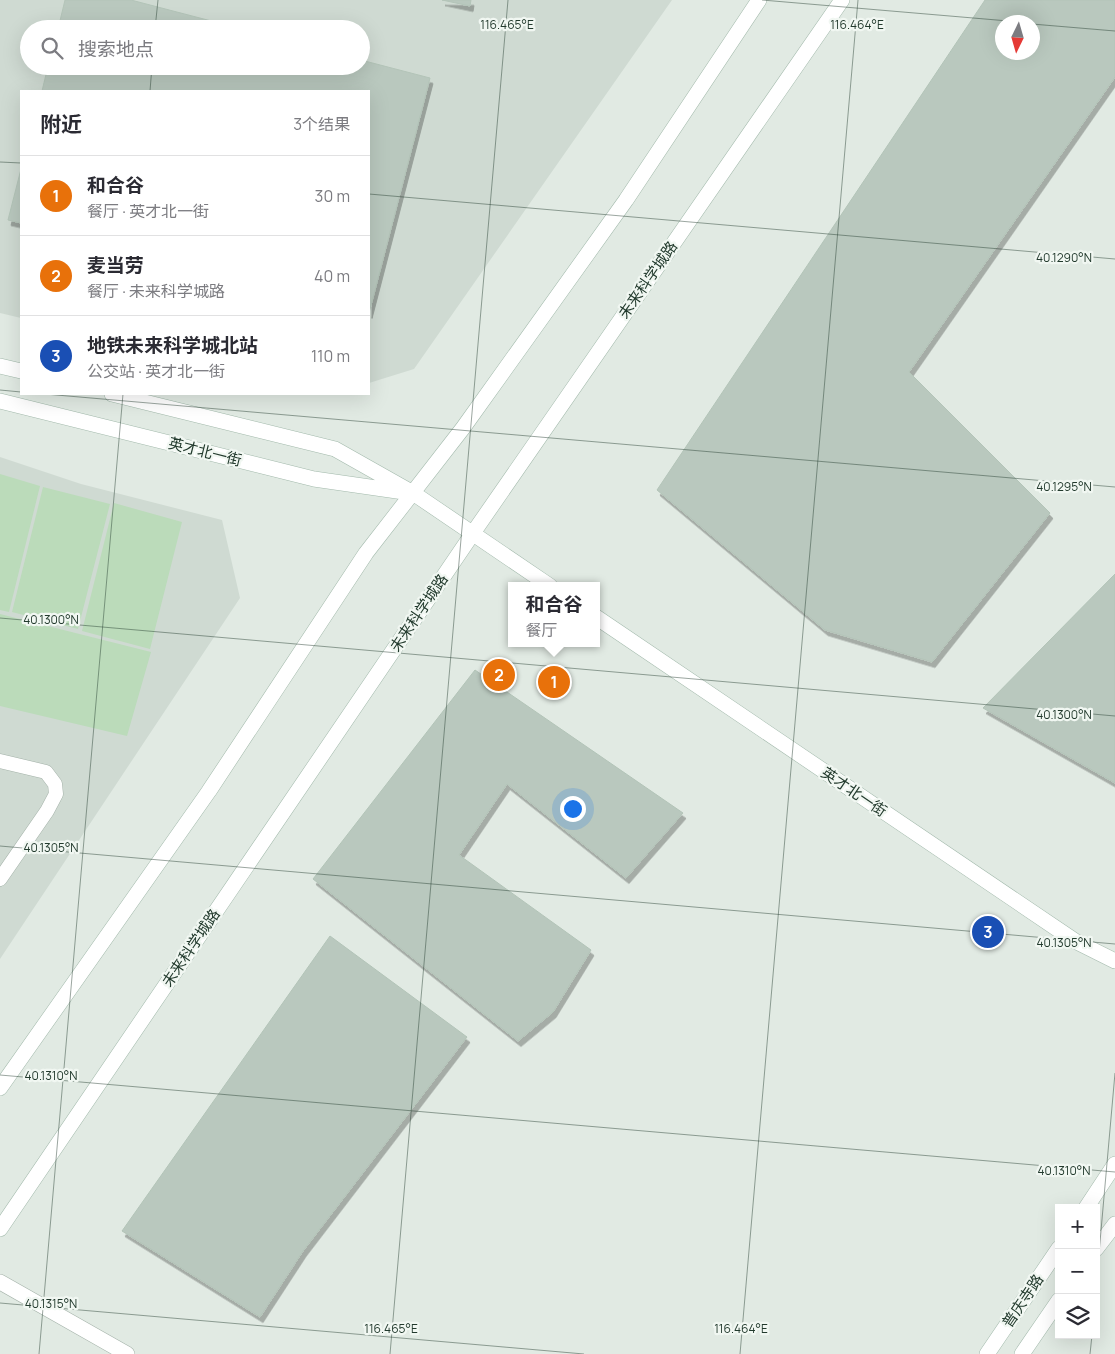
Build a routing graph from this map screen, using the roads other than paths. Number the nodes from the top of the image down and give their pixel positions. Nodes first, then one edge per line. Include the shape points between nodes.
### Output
1 (760, 0) edge
2 (842, 0) edge
3 (0, 366) edge
4 (20, 371) edge
5 (116, 395) edge
6 (0, 401) edge
7 (413, 493) junction
8 (473, 534) junction
9 (544, 582) edge
10 (600, 620) edge
11 (0, 760) edge
12 (0, 878) edge
13 (1115, 961) edge
14 (0, 1088) edge
15 (1115, 1164) edge
16 (1089, 1204) edge
17 (1115, 1224) edge
18 (0, 1229) edge
19 (1100, 1244) edge
20 (1058, 1249) edge
21 (0, 1282) edge
22 (1055, 1306) edge
23 (126, 1354) edge
24 (987, 1354) edge
25 (1022, 1354) edge

1 - 7 main road via 626,200
2 - 8 main road, 未来科学城路
3 - 4 main road
5 - 7 main road, 英才北一街 via 335,449
6 - 7 main road, 英才北一街 via 314,479
7 - 8 main road, 英才北一街
7 - 14 main road via 366,553 209,791
8 - 9 main road, 英才北一街
8 - 18 main road, 未来科学城路
10 - 13 main road, 英才北一街 via 1075,941
11 - 12 lane via 46,772 55,784 56,794
15 - 16 main road
17 - 19 main road
20 - 24 main road, 普庆寺路
21 - 23 main road
22 - 25 main road, 普庆寺路

